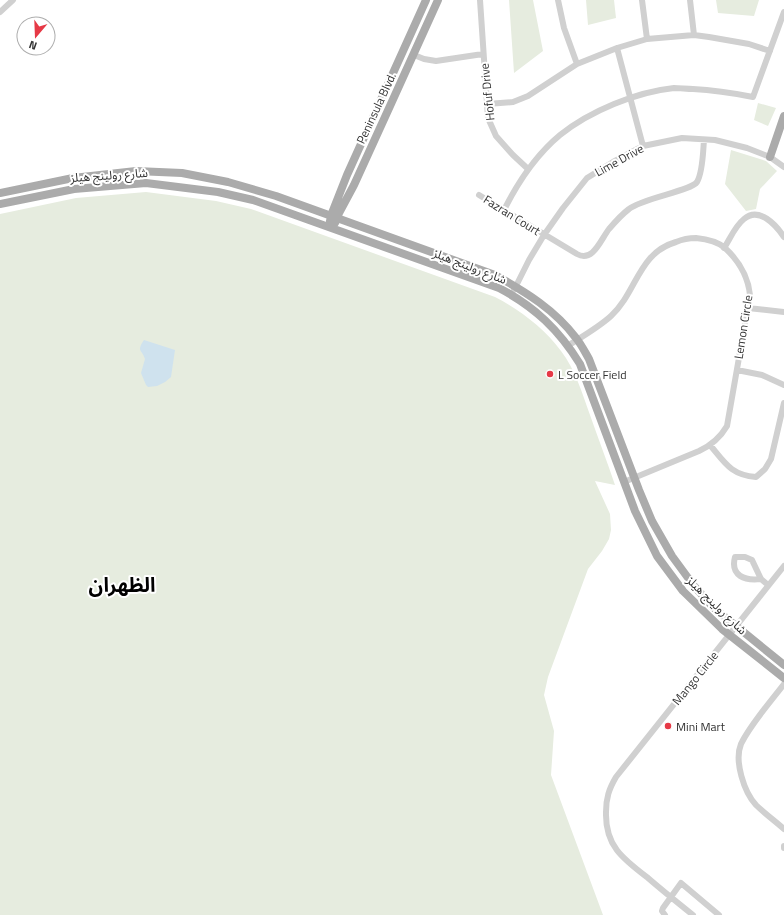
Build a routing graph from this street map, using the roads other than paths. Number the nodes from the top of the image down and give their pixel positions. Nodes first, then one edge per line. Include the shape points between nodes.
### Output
1 (13, 0) edge
2 (426, 0) edge
3 (438, 0) edge
4 (480, 0) edge
5 (558, 0) edge
6 (642, 0) edge
7 (690, 0) edge
8 (0, 12) edge
9 (784, 12) edge
10 (694, 35) junction
11 (647, 39) junction
12 (617, 48) junction
13 (770, 51) junction
14 (483, 54) junction
15 (414, 55) junction
16 (577, 64) junction
17 (630, 98) junction
18 (487, 104) junction
19 (784, 116) edge
20 (704, 140) junction
21 (643, 146) junction
22 (770, 157) junction
23 (784, 167) edge
24 (528, 169) junction
25 (0, 193) edge
26 (479, 195) dead end
27 (340, 202) junction
28 (0, 204) edge
29 (504, 210) junction
30 (319, 212) junction
31 (335, 219) junction
32 (313, 222) junction
33 (352, 224) junction
34 (338, 231) junction
35 (544, 235) junction
36 (784, 237) edge
37 (724, 246) junction
38 (424, 250) junction
39 (420, 260) junction
40 (516, 287) junction
41 (512, 295) junction
42 (748, 308) junction
43 (784, 312) edge
44 (578, 339) junction
45 (569, 345) junction
46 (737, 370) junction
47 (784, 385) edge
48 (784, 403) edge
49 (710, 445) junction
50 (634, 477) junction
51 (624, 482) junction
52 (784, 566) edge
53 (761, 579) junction
54 (768, 585) junction
55 (735, 627) junction
56 (729, 635) junction
57 (784, 665) edge
58 (784, 678) edge
59 (784, 684) edge
60 (784, 829) edge
61 (671, 897) junction
62 (666, 915) edge
63 (693, 915) edge
64 (719, 915) edge

1 - 8 street
2 - 27 main road, Peninsula Blvd.
3 - 15 main road, Peninsula Blvd.
4 - 14 street, Hofuf Drive
5 - 16 street via 564,28
6 - 11 street
7 - 10 street
9 - 13 street
10 - 11 street
10 - 13 street via 732,40
11 - 12 street
12 - 16 street
12 - 17 street
13 - 17 street via 753,98 709,90 676,88
14 - 15 street via 436,61
14 - 18 street, Hofuf Drive
15 - 27 main road, Peninsula Blvd. via 354,185
16 - 18 street via 528,96 513,102
17 - 21 street
17 - 24 street via 583,120 560,135
18 - 24 street, Hofuf Drive via 488,118 496,136
19 - 22 main road
20 - 21 street, Lime Drive via 682,138
20 - 22 street, Lime Drive via 715,140 747,148
20 - 35 street, Fazran Court via 697,182 630,208 587,256 581,256
21 - 35 street, Lime Drive via 587,178
22 - 23 street, Lime Drive
24 - 29 street
25 - 30 main road, شارع رولينج هيلز via 73,178 136,171 182,174 228,182
26 - 29 street, Fazran Court
27 - 30 main road
27 - 31 main road, Peninsula Blvd.
27 - 33 main road
28 - 32 main road, شارع رولينج هيلز via 74,189 146,183 218,192 253,200
29 - 35 street, Fazran Court
30 - 31 main road, شارع رولينج هيلز
31 - 32 main road
31 - 33 main road, شارع رولينج هيلز
31 - 34 main road
32 - 34 main road, شارع رولينج هيلز
33 - 38 main road, شارع رولينج هيلز
34 - 39 main road, شارع رولينج هيلز
35 - 40 street, Lime Drive
36 - 37 street via 778,228 763,216 753,215 744,218
37 - 42 street, Lemon Circle via 744,272 750,295
37 - 44 street, Lemon Circle via 706,239 688,238 666,244 650,257 612,316
38 - 39 main road
38 - 40 main road, شارع رولينج هيلز via 495,276
39 - 41 main road, شارع رولينج هيلز
40 - 41 street, Lime Drive
40 - 44 main road, شارع رولينج هيلز via 547,308
41 - 45 main road, شارع رولينج هيلز via 529,306
42 - 43 street
42 - 46 street, Lemon Circle
44 - 45 street, Lemon Circle
44 - 50 main road, شارع رولينج هيلز via 589,359
45 - 51 main road, شارع رولينج هيلز via 580,364
46 - 47 street via 762,375
46 - 49 street, Lemon Circle via 727,426
48 - 49 street via 771,459 756,477 733,471
49 - 50 street, Lemon Circle
50 - 51 street, Lemon Circle
50 - 55 main road, شارع رولينج هيلز via 652,521 672,556 694,586
51 - 56 main road, شارع رولينج هيلز via 657,556 682,591
52 - 54 street, Mango Circle
53 - 53 street via 752,560 745,557 735,558 733,565 736,572 751,580
53 - 54 street
54 - 55 street, Mango Circle
55 - 56 street, Mango Circle
55 - 57 main road, شارع رولينج هيلز
56 - 58 main road, شارع رولينج هيلز
56 - 61 street, Mango Circle via 616,777 607,795 606,822 613,844 630,864
59 - 60 street via 740,745 739,762 748,795
61 - 62 street via 662,911
61 - 63 street, Mango Circle
61 - 64 street via 682,883

